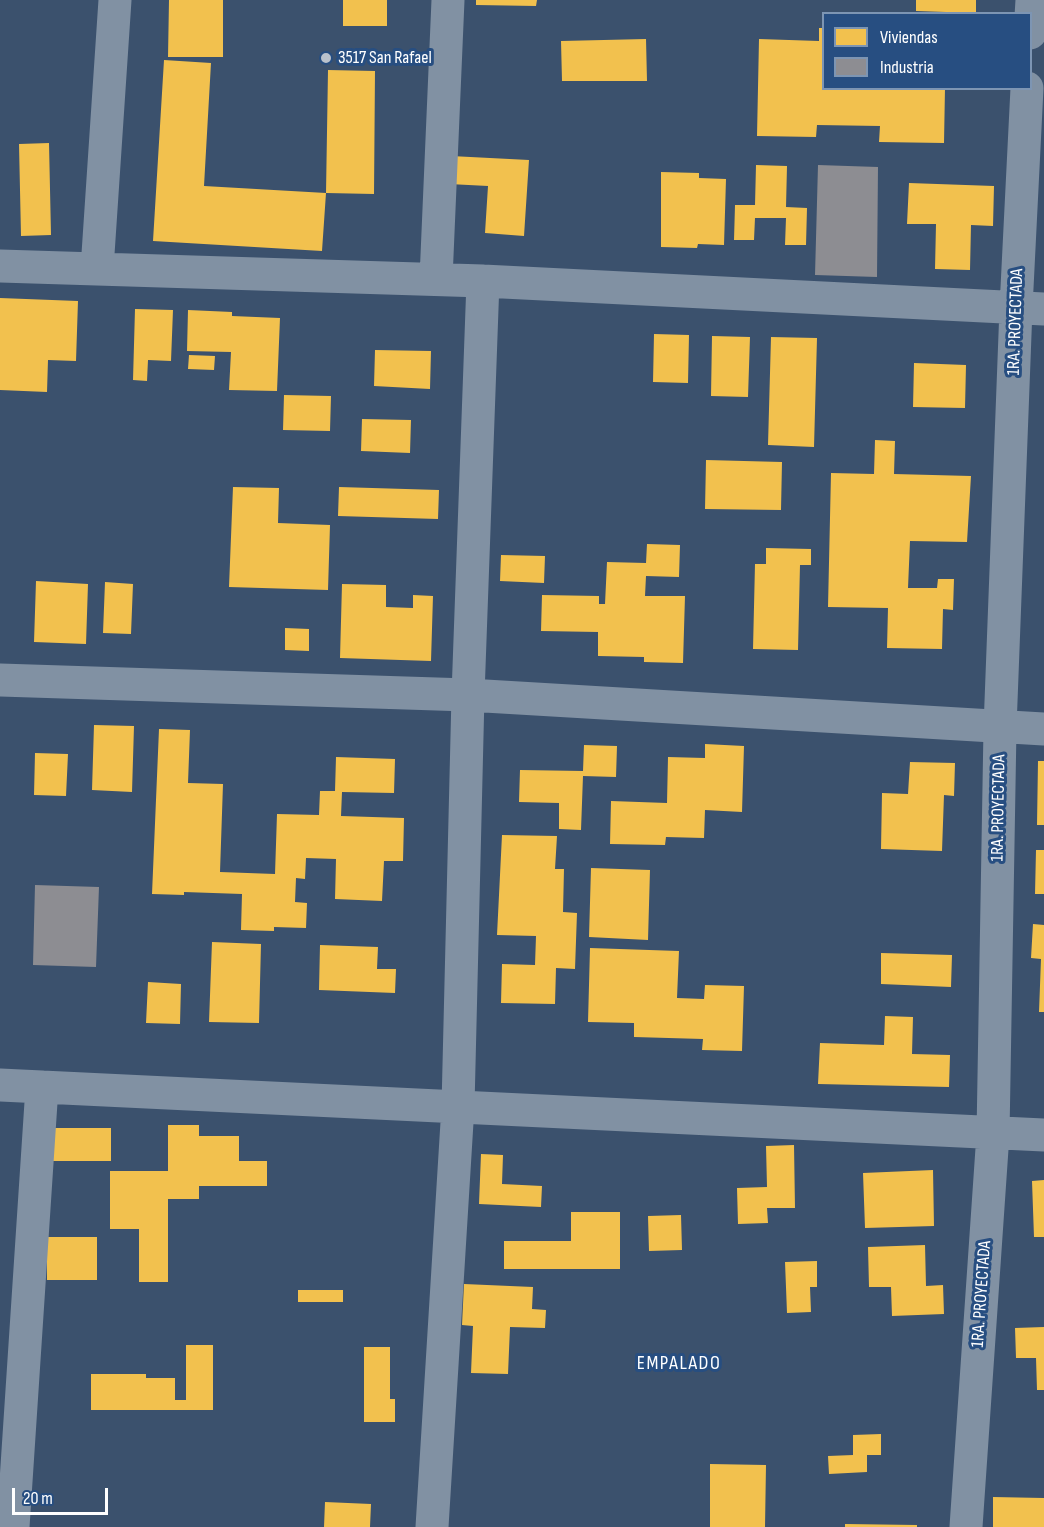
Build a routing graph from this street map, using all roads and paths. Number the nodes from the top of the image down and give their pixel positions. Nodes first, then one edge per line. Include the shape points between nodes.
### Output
1 (115, 0) edge
2 (448, 0) edge
3 (1028, 90) edge
4 (0, 266) edge
5 (97, 269) junction
6 (436, 279) junction
7 (483, 281) junction
8 (1030, 308) edge
9 (0, 680) edge
10 (468, 695) junction
11 (1000, 728) junction
12 (1044, 729) edge
13 (0, 1085) edge
14 (42, 1087) junction
15 (458, 1106) junction
16 (993, 1134) junction
17 (1044, 1136) edge
18 (13, 1527) edge
19 (432, 1527) edge
20 (966, 1527) edge

1 - 5 street
2 - 6 street
3 - 8 street, 1RA. PROYECTADA
4 - 5 street
5 - 6 street
6 - 7 street
7 - 8 street
7 - 10 street
8 - 11 street, 1RA. PROYECTADA
9 - 10 street
10 - 11 street
10 - 15 street
11 - 12 street
11 - 16 street, 1RA. PROYECTADA
13 - 14 street
14 - 15 street
14 - 18 street
15 - 16 street
15 - 19 street
16 - 17 street
16 - 20 street, 1RA. PROYECTADA

